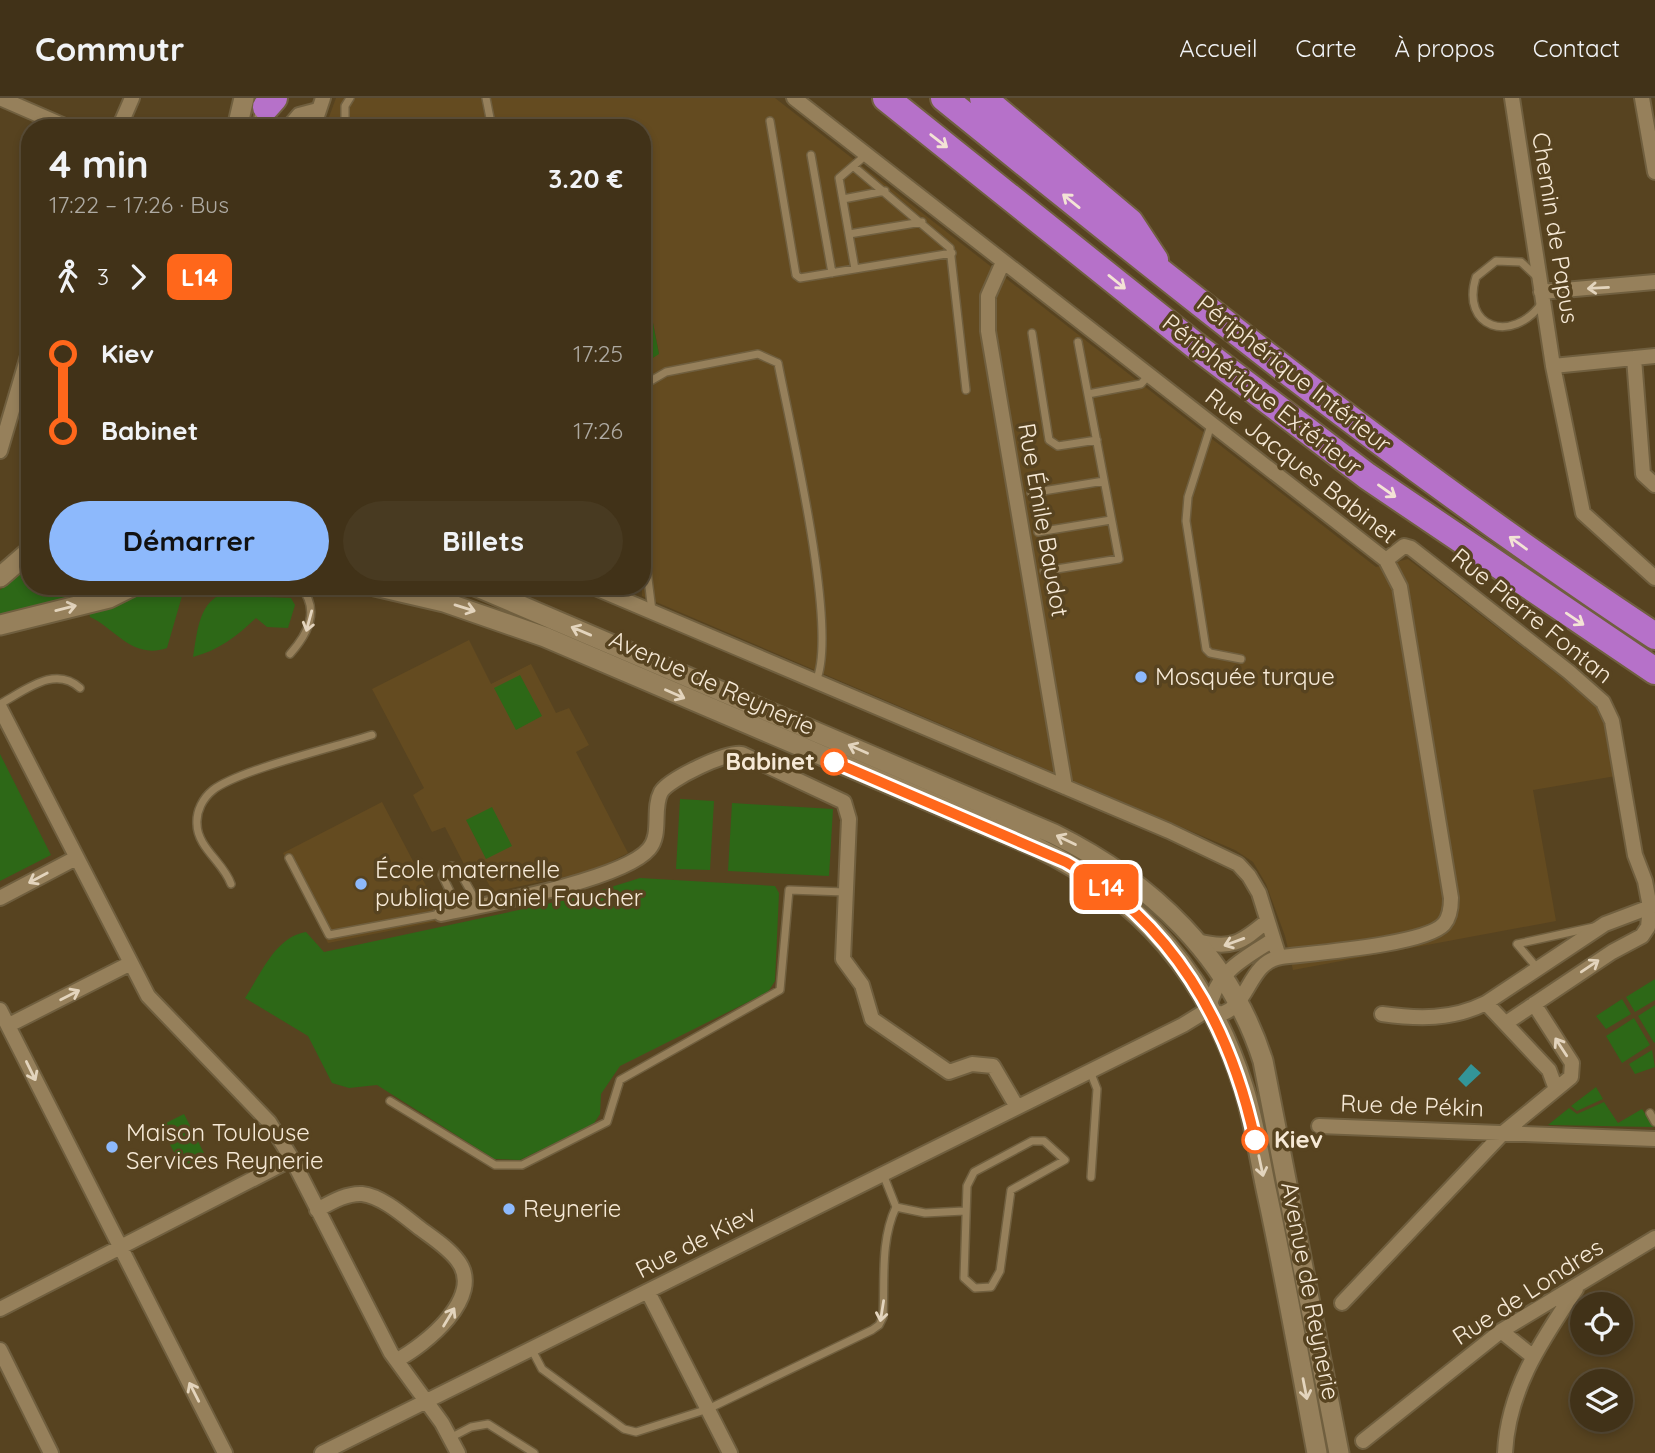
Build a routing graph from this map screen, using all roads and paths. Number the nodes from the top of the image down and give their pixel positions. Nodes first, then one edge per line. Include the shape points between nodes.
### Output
1 (0, 98) edge
2 (132, 98) edge
3 (349, 98) edge
4 (486, 98) edge
5 (794, 98) edge
6 (886, 98) edge
7 (944, 98) edge
8 (983, 98) edge
9 (1512, 98) edge
10 (1642, 98) edge
11 (321, 104) edge
12 (263, 106) edge
13 (48, 119) edge
14 (123, 119) edge
15 (248, 119) edge
16 (296, 119) edge
17 (345, 119) edge
18 (490, 119) edge
19 (770, 121) dead end
20 (1653, 148) edge
21 (811, 155) dead end
22 (866, 155) junction
23 (853, 166) junction
24 (1655, 172) edge
25 (885, 191) junction
26 (843, 199) junction
27 (922, 222) junction
28 (849, 234) junction
29 (952, 253) junction
30 (1003, 262) junction
31 (855, 269) junction
32 (831, 273) junction
33 (1163, 273) junction
34 (1655, 282) edge
35 (1541, 291) junction
36 (1032, 333) dead end
37 (1078, 342) dead end
38 (1655, 356) edge
39 (1634, 358) junction
40 (1553, 366) junction
41 (1148, 376) junction
42 (21, 379) edge
43 (651, 381) edge
44 (966, 390) dead end
45 (1088, 394) junction
46 (1211, 425) junction
47 (1097, 440) junction
48 (0, 450) edge
49 (1104, 481) junction
50 (1655, 485) edge
51 (1031, 493) dead end
52 (1111, 520) junction
53 (1038, 532) dead end
54 (21, 559) edge
55 (1386, 560) junction
56 (1044, 570) dead end
57 (0, 577) edge
58 (1655, 578) edge
59 (115, 595) edge
60 (306, 595) edge
61 (414, 595) edge
62 (496, 595) edge
63 (612, 595) edge
64 (650, 595) edge
65 (652, 612) junction
66 (0, 625) edge
67 (1655, 636) edge
68 (290, 654) dead end
69 (1241, 659) dead end
70 (1655, 671) edge
71 (816, 681) junction
72 (80, 688) dead end
73 (0, 706) edge
74 (372, 735) dead end
75 (1065, 787) junction
76 (76, 858) junction
77 (289, 858) dead end
78 (1650, 878) edge
79 (231, 884) dead end
80 (845, 892) junction
81 (0, 898) edge
82 (479, 907) junction
83 (1650, 907) junction
84 (459, 911) junction
85 (441, 914) joint
86 (1267, 920) junction
87 (1605, 924) junction
88 (1273, 940) junction
89 (1197, 941) junction
90 (1279, 957) junction
91 (131, 964) junction
92 (1538, 969) junction
93 (1223, 974) junction
94 (1239, 1001) junction
95 (1486, 1003) junction
96 (1534, 1004) junction
97 (1209, 1009) junction
98 (0, 1010) edge
99 (1382, 1014) dead end
100 (1506, 1023) junction
101 (9, 1025) junction
102 (1090, 1071) junction
103 (1556, 1089) junction
104 (390, 1101) dead end
105 (1017, 1107) junction
106 (1650, 1113) dead end
107 (1655, 1122) edge
108 (1319, 1126) dead end
109 (1503, 1133) junction
110 (1655, 1139) edge
111 (292, 1159) junction
112 (883, 1174) junction
113 (1091, 1177) dead end
114 (896, 1207) junction
115 (317, 1210) junction
116 (964, 1211) junction
117 (1655, 1238) edge
118 (120, 1247) junction
119 (1578, 1285) junction
120 (648, 1292) junction
121 (1342, 1303) dead end
122 (0, 1309) edge
123 (1501, 1332) junction
124 (0, 1350) edge
125 (532, 1350) junction
126 (1531, 1355) junction
127 (397, 1360) junction
128 (426, 1402) junction
129 (708, 1409) junction
130 (450, 1438) junction
131 (1363, 1441) dead end
132 (51, 1453) edge
133 (225, 1453) edge
134 (322, 1453) edge
135 (458, 1453) edge
136 (534, 1453) edge
137 (730, 1453) edge
138 (1317, 1453) edge
139 (1339, 1453) edge
140 (1505, 1453) edge

1 - 13 street
2 - 14 street
3 - 17 lane
4 - 18 lane
5 - 22 street, Rue Jacques Babinet
6 -> 70 highway, Périphérique Extérieur via 1367,476
33 -> 7 highway, Périphérique Intérieur
8 - 33 highway via 1130,222
9 - 35 street, Chemin de Papus
10 - 20 street
11 - 16 street
12 - 15 street
19 - 32 lane via 796,275
20 - 24 street
21 - 32 lane
22 - 23 lane
22 - 30 street, Rue Jacques Babinet
23 - 25 lane
23 - 26 lane via 840,175
25 - 26 lane
25 - 27 lane
26 - 28 lane
27 - 28 lane
27 - 29 lane via 947,242
28 - 31 lane
29 - 31 lane
29 - 44 lane
30 - 41 street, Rue Jacques Babinet
30 - 75 street, Rue Émile Baudot via 988,296 988,331
31 - 32 lane
67 -> 33 highway, Périphérique Intérieur via 1418,470
34 -> 35 street
35 - 35 lane via 1526,322 1501,328 1488,323 1473,303 1476,277 1496,261 1521,262
35 - 40 street, Chemin de Papus
36 - 47 lane via 1049,440 1058,446
37 - 45 lane
38 - 39 street
39 - 40 street
39 - 50 street via 1643,474
40 - 58 street, Chemin de Papus via 1583,513
41 - 45 lane via 1141,384
41 - 46 street, Rue Jacques Babinet
42 - 48 street
43 - 71 lane via 666,372 758,354 778,363 820,600
45 - 47 lane
46 - 55 street, Rue Jacques Babinet
46 - 69 lane via 1188,498 1186,521 1206,649
47 - 49 lane
49 - 51 lane
49 - 52 lane
52 - 53 lane
52 - 56 lane via 1119,558
54 - 57 street
55 - 78 street, Rue Pierre Fontan via 1404,546 1411,548 1603,702 1612,721 1635,855
55 - 90 street, Rue Jacques Babinet via 1401,587 1450,911 1445,923 1421,936
66 -> 59 street
60 -> 68 lane via 312,621
61 -> 97 street, Avenue de Reynerie via 545,637 1066,862 1093,877 1147,923 1182,965
89 -> 62 street, Avenue de Reynerie via 1118,869 1074,844
63 - 65 street
64 - 65 lane
65 - 71 street
71 - 75 street
72 - 73 lane via 69,678 52,677
73 - 76 street
74 - 79 lane via 213,790 199,807 197,825
75 - 86 street via 1238,864 1258,893
76 -> 81 street
76 - 91 street
77 - 85 lane via 329,935
78 - 83 street
80 - 82 street via 849,819 844,802 735,752 669,784 662,792 654,839 640,857 593,879
80 - 104 lane via 789,890 780,990 620,1080 607,1122 522,1165 495,1165
80 - 105 street via 843,959 862,985 872,1019 949,1072 972,1064 993,1066
82 - 84 street
82 - 84 lane via 452,866 442,875
83 - 87 street
96 -> 83 street via 1642,936
84 - 85 street
86 - 88 street
86 -> 89 street via 1233,945 1217,947
87 - 92 street
87 - 92 lane via 1517,944
88 - 90 street
88 - 93 street
89 - 93 street, Avenue de Reynerie
90 - 94 street via 1257,971
101 -> 91 street
91 - 111 street via 148,996 270,1122
92 - 95 street
93 - 94 street, Avenue de Reynerie
93 - 97 street
94 - 97 street via 1227,1013
94 - 139 street, Avenue de Reynerie via 1256,1041 1274,1109
95 - 99 street via 1465,1013 1416,1019
95 - 100 street
96 - 100 street
103 -> 96 street via 1571,1077 1572,1063
97 - 102 street, Rue de Kiev
97 -> 138 street, Avenue de Reynerie via 1244,1090
98 - 101 street
100 - 103 street via 1549,1070
101 -> 118 street
102 - 105 street, Rue de Kiev
102 - 113 lane via 1097,1089
103 - 109 street
105 - 112 street, Rue de Kiev
106 - 107 lane
108 - 109 street, Rue de Pékin
109 - 110 street, Rue de Pékin
109 - 121 street
111 - 115 street
111 - 118 street
112 - 114 lane
112 - 120 street, Rue de Kiev
114 - 116 lane via 925,1213
114 -> 129 lane via 884,1243 880,1325
115 - 127 street
127 -> 115 street via 423,1346 445,1325 464,1287 465,1274 459,1262 399,1211 363,1194 341,1197
116 - 116 lane via 964,1279 975,1288 990,1287 1000,1271 1012,1190 1065,1160 1044,1141 1032,1141 974,1172
117 - 119 street, Rue de Londres
118 - 122 street
133 -> 118 street
119 - 123 street, Rue de Londres
119 - 126 street
120 - 125 street, Rue de Kiev
120 - 129 street
123 - 126 street
123 - 131 street, Rue de Londres
124 - 132 street
125 - 128 street, Rue de Kiev
125 - 129 lane via 542,1368 624,1429 651,1429
126 - 140 street via 1514,1404
127 - 128 street
128 - 130 street
128 - 134 street, Rue de Kiev
129 - 137 street
130 - 135 street
130 - 136 lane via 488,1424

